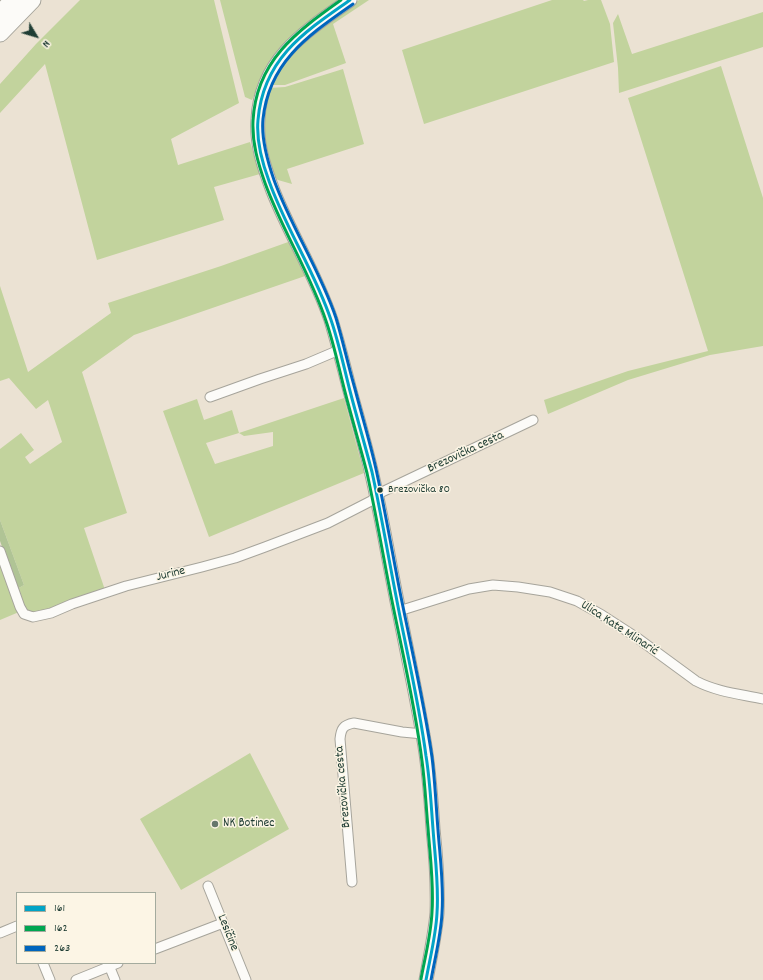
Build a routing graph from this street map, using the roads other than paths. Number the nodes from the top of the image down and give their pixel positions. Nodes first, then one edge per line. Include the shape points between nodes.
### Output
1 (13, 0) edge
2 (32, 0) edge
3 (350, 0) edge
4 (0, 14) edge
5 (0, 33) edge
6 (339, 350) junction
7 (210, 397) dead end
8 (533, 420) dead end
9 (377, 496) junction
10 (0, 551) edge
11 (399, 611) junction
12 (763, 699) edge
13 (423, 734) junction
14 (352, 882) dead end
15 (208, 886) dead end
16 (223, 923) junction
17 (16, 926) edge
18 (0, 933) edge
19 (156, 949) edge
20 (43, 964) edge
21 (108, 965) edge
22 (50, 980) edge
23 (76, 980) edge
24 (114, 980) edge
25 (246, 980) edge
26 (426, 980) edge

1 - 4 highway
2 - 5 highway
3 - 6 main road via 298,38 281,58 262,95 258,120 259,146 267,176 316,282
6 - 7 street
6 - 9 main road
8 - 9 street, Brezovička cesta
9 - 10 street, Jurine via 328,523 266,548 126,586 34,617 24,614 20,607
9 - 11 main road
11 - 12 street, Ulica Kate Mlinarić via 470,589 494,585 550,592 577,601 602,615 696,681 721,691
11 - 13 main road
13 - 14 street, Brezovička cesta via 354,723 343,728 340,739
13 - 26 main road via 430,787 437,897 435,932
15 - 16 street, Lesičine
16 - 19 street
16 - 25 street, Lesičine
17 - 18 street
20 - 22 street
21 - 23 street
21 - 24 street

